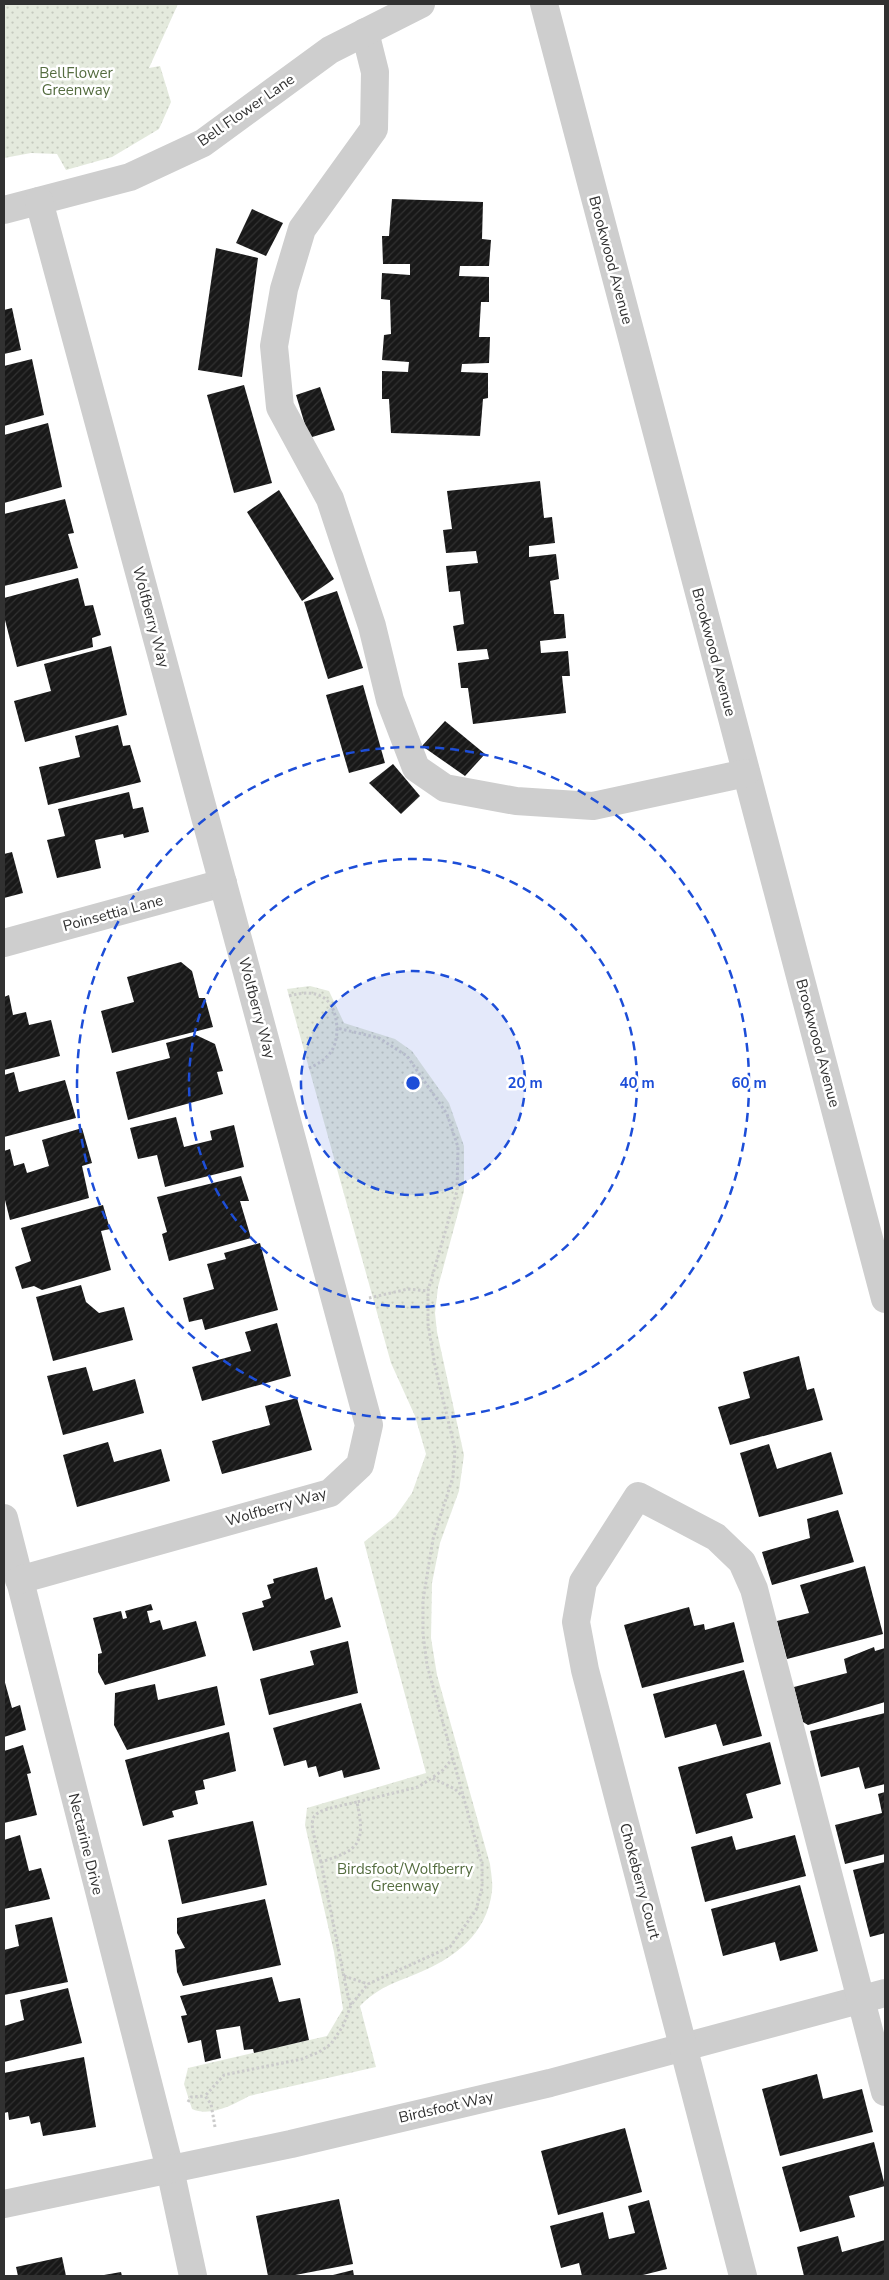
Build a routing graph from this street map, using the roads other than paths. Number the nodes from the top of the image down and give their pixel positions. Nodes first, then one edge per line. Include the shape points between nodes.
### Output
1 (421, 4) edge
2 (544, 4) edge
3 (365, 32) junction
4 (39, 201) junction
5 (4, 210) edge
6 (746, 773) junction
7 (223, 883) junction
8 (4, 943) edge
9 (885, 1299) edge
10 (4, 1518) edge
11 (20, 1580) junction
12 (873, 1996) edge
13 (684, 2048) junction
14 (885, 2092) edge
15 (170, 2169) junction
16 (4, 2204) edge
17 (193, 2276) edge
18 (743, 2276) edge

1 - 3 street, Bell Flower Lane
2 - 6 street, Brookwood Avenue
3 - 4 street, Bell Flower Lane via 330,50 203,143 130,177
3 - 6 street via 375,72 374,129 302,230 284,290 274,346 280,407 330,499 372,626 390,700 416,768 445,788 516,801 593,806
4 - 5 street, Bell Flower Lane
4 - 7 street, Wolfberry Way
6 - 9 street, Brookwood Avenue
7 - 8 street, Poinsettia Lane
7 - 11 street, Wolfberry Way via 369,1425 360,1465 330,1493
10 - 11 street, Nectarine Drive
11 - 15 street, Nectarine Drive
12 - 13 street, Birdsfoot Way
12 - 13 street, Chokeberry Court via 754,1588 742,1562 716,1537 638,1496 583,1582 576,1622 585,1670
12 - 14 street
13 - 15 street, Birdsfoot Way via 550,2083
13 - 18 street, Chokeberry Court
15 - 16 street, Birdsfoot Way
15 - 17 street, Nectarine Drive

